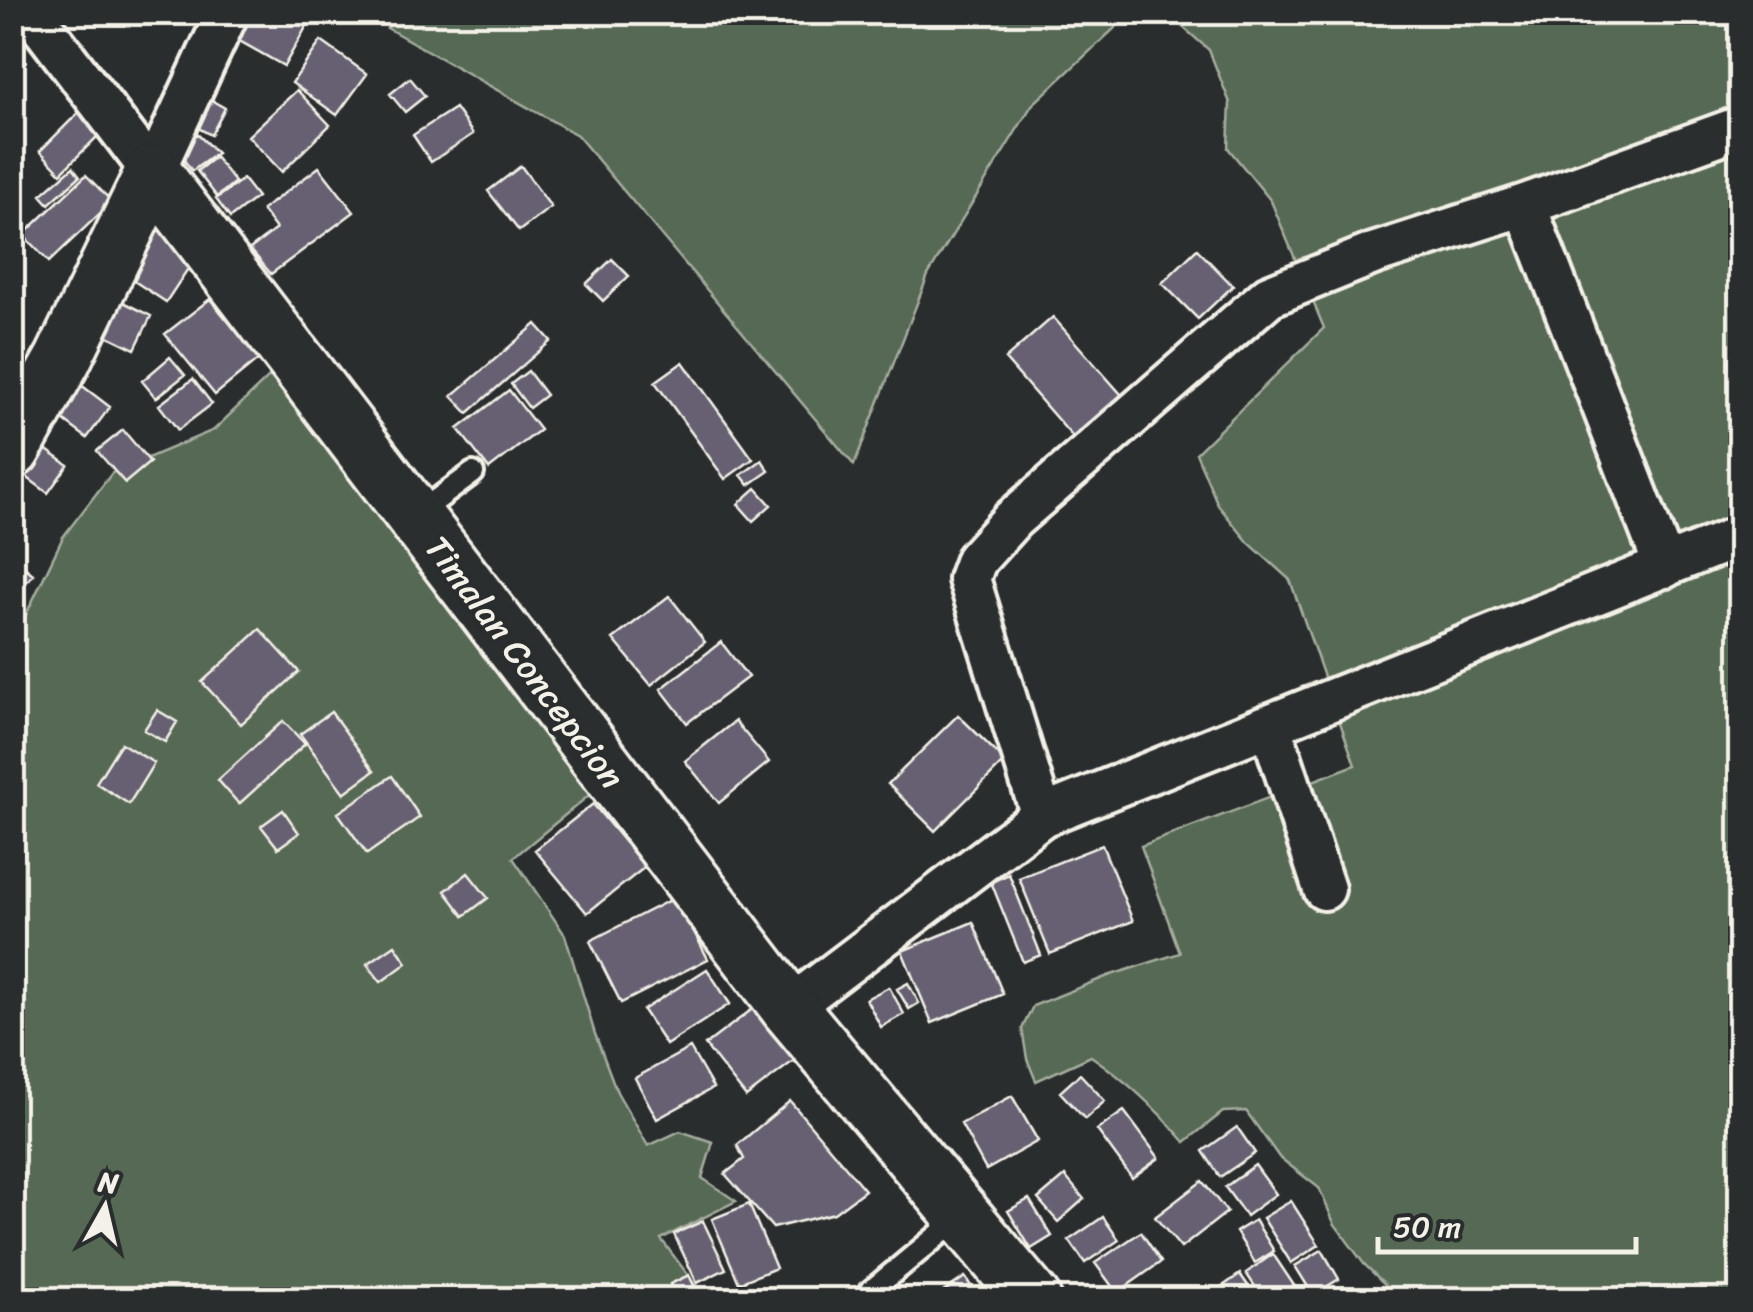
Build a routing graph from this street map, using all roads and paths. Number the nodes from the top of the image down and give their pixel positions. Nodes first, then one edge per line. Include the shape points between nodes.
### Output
1 (31, 12) edge
2 (228, 12) edge
3 (1740, 127) edge
4 (153, 173) junction
5 (1525, 205) junction
6 (12, 450) edge
7 (474, 473) dead end
8 (414, 516) junction
9 (1740, 536) edge
10 (1665, 567) junction
11 (1270, 725) junction
12 (1042, 816) junction
13 (1324, 889) dead end
14 (789, 1008) junction
15 (962, 1215) junction
16 (860, 1300) edge
17 (1033, 1300) edge

1 - 4 street, Timalan Concepcion
2 - 4 street
3 - 5 street
4 - 6 street
4 - 8 street, Timalan Concepcion
5 - 10 street
5 - 12 street via 1372,254 1269,296 1013,519 976,560 969,579
7 - 8 lane
8 - 14 street, Timalan Concepcion
9 - 10 street
10 - 11 street
11 - 12 street
11 - 13 street
12 - 14 street
14 - 15 street, Timalan Concepcion
15 - 16 lane
15 - 17 street, Timalan Concepcion

